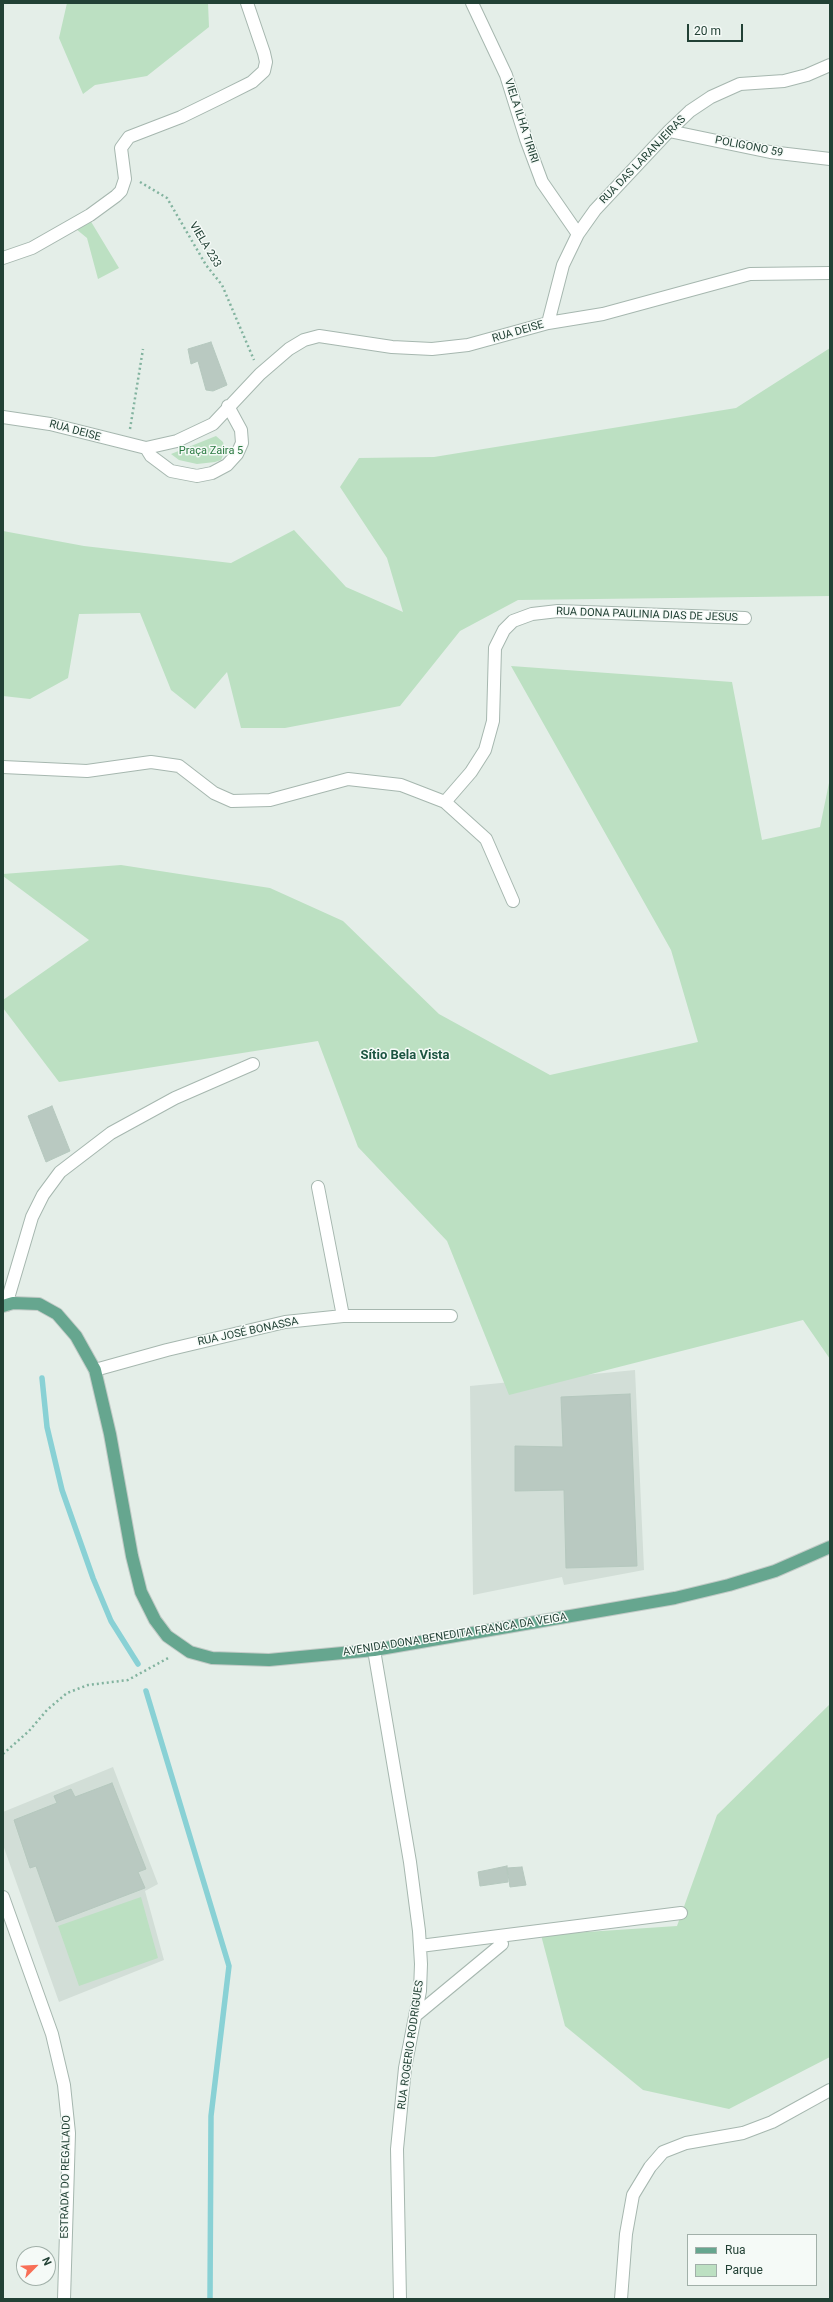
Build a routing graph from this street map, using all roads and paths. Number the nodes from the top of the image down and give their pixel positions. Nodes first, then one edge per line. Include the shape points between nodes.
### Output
1 (247, 3) edge
2 (472, 3) edge
3 (830, 65) edge
4 (669, 131) junction
5 (830, 159) edge
6 (134, 179) dead end
7 (578, 234) junction
8 (3, 258) edge
9 (830, 273) edge
10 (548, 323) junction
11 (143, 349) dead end
12 (260, 374) junction
13 (228, 406) junction
14 (3, 417) edge
15 (128, 445) junction
16 (146, 448) junction
17 (744, 618) dead end
18 (3, 767) edge
19 (445, 802) junction
20 (513, 901) dead end
21 (253, 1064) dead end
22 (318, 1187) dead end
23 (5, 1306) edge
24 (343, 1316) junction
25 (452, 1316) dead end
26 (95, 1370) junction
27 (830, 1547) edge
28 (183, 1647) junction
29 (374, 1650) junction
30 (3, 1754) edge
31 (3, 1897) edge
32 (681, 1913) dead end
33 (502, 1944) dead end
34 (420, 1946) junction
35 (415, 2016) junction
36 (830, 2090) edge
37 (64, 2299) edge
38 (400, 2299) edge
39 (621, 2299) edge

1 - 8 street via 264,53 264,71 252,82 222,97 130,137 121,148 125,180 116,196 90,215 32,248
2 - 7 street, VIELA ILHA TIRIRI via 506,75 542,182
3 - 4 street, RUA DAS LARANJEIRAS via 784,81 740,84 711,97 690,111
4 - 5 street, POLIGONO 59 via 770,152
4 - 7 street, RUA DAS LARANJEIRAS via 595,210
6 - 12 path, VIELA 233 via 167,198 206,265 222,285
7 - 10 street, RUA DAS LARANJEIRAS via 563,265
9 - 10 street, RUA DEISE via 750,274 603,314
10 - 12 street, RUA DEISE via 468,345 432,349 392,347 319,336 304,340 289,349
11 - 15 path
12 - 13 street, RUA DEISE
13 - 16 street, RUA DEISE via 213,424 177,441
13 - 16 street via 241,430 242,443 238,454 227,465 212,473 197,476 170,471 151,456
14 - 15 street, RUA DEISE via 50,424
15 - 16 street, RUA DEISE
17 - 19 street, RUA DONA PAULINIA DIAS DE JESUS via 558,611 532,614 513,621 504,630 495,648 493,721 485,750 471,772
18 - 19 street via 87,771 150,762 179,766 214,793 232,801 270,800 348,779 401,785
19 - 20 street via 486,840
21 - 23 street via 175,1098 111,1133 60,1172 43,1194 32,1217
22 - 24 street
23 - 26 main road, AVENIDA DONA BENEDITA FRANCA DA VEIGA via 39,1304 57,1314 76,1336
24 - 25 street, RUA JOSÉ BONASSA
24 - 26 street, RUA JOSÉ BONASSA via 285,1322 166,1350
26 - 28 main road, AVENIDA DONA BENEDITA FRANCA DA VEIGA via 141,1592 155,1620 167,1636
27 - 29 main road, AVENIDA DONA BENEDITA FRANCA DA VEIGA via 730,1585 674,1598
28 - 29 main road, AVENIDA DONA BENEDITA FRANCA DA VEIGA via 190,1652 212,1658 269,1660
28 - 30 path via 167,1659 128,1680 88,1685 67,1693 46,1710 29,1731
29 - 34 street, RUA ROGERIO RODRIGUES via 410,1862
31 - 37 street, ESTRADA DO REGALADO via 52,2034 64,2085 69,2133
32 - 34 street
33 - 35 street
34 - 35 street, RUA ROGERIO RODRIGUES via 420,1991
35 - 38 street, RUA ROGERIO RODRIGUES via 405,2068 397,2150
36 - 39 street via 772,2122 743,2133 686,2143 663,2152 650,2167 633,2195 626,2234

